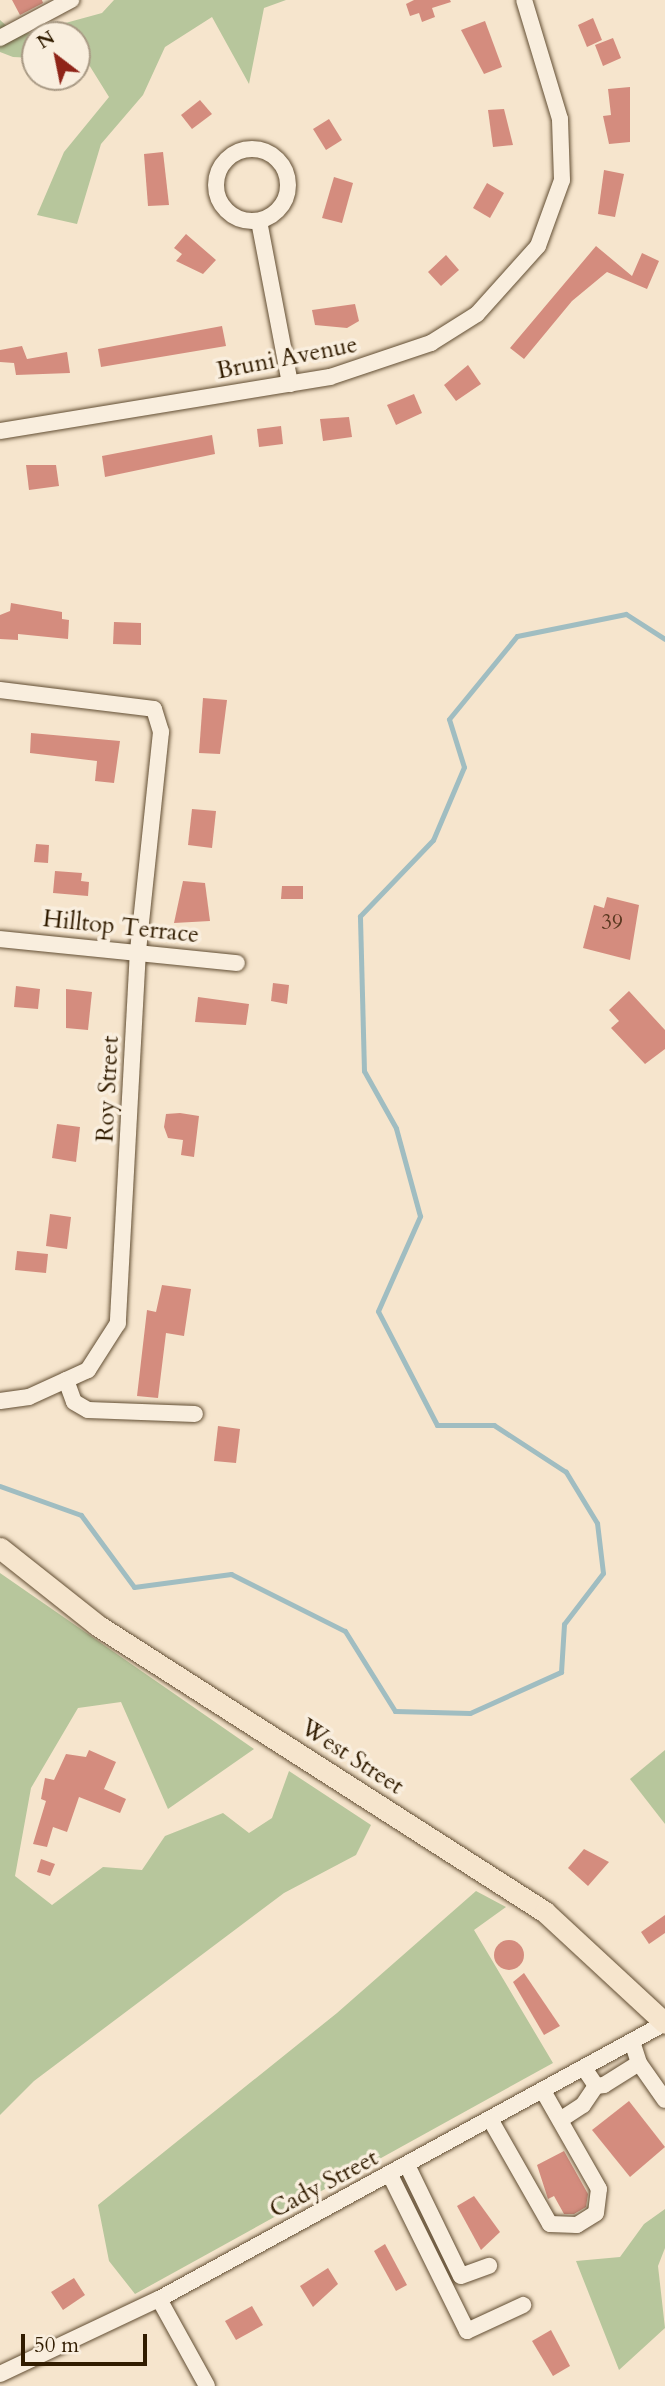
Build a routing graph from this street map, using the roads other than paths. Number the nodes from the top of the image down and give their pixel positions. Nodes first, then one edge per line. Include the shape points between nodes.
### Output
1 (71, 0) edge
2 (524, 0) edge
3 (0, 38) edge
4 (259, 221) junction
5 (290, 384) junction
6 (0, 431) edge
7 (0, 690) edge
8 (0, 939) edge
9 (138, 950) junction
10 (237, 963) dead end
11 (66, 1380) junction
12 (0, 1401) edge
13 (195, 1414) dead end
14 (0, 1548) edge
15 (665, 2023) edge
16 (632, 2042) junction
17 (639, 2063) junction
18 (584, 2068) junction
19 (596, 2086) junction
20 (543, 2091) junction
21 (665, 2100) edge
22 (491, 2119) junction
23 (560, 2120) junction
24 (407, 2165) junction
25 (390, 2175) junction
26 (489, 2266) dead end
27 (159, 2299) junction
28 (523, 2305) dead end
29 (0, 2374) edge
30 (207, 2386) edge

1 - 3 street
2 - 5 street, Bruni Avenue via 564,148 559,197 538,246 504,290 448,334 372,365
4 - 4 street via 282,206 288,179 274,156 247,149 223,163 216,191 231,215
4 - 5 street
5 - 6 street, Bruni Avenue
7 - 9 street, Roy Street via 154,709 160,732
8 - 9 street, Hilltop Terrace
9 - 10 street, Hilltop Terrace
9 - 11 street, Roy Street via 118,1323 88,1370
11 - 12 street, Roy Street via 29,1397
11 - 13 street via 74,1402 88,1410
14 - 15 main road, West Street via 97,1625 545,1912
15 - 16 street, Cady Street
16 - 17 street
16 - 18 street, Cady Street
17 - 19 street
17 - 21 street
18 - 19 street
18 - 20 street, Cady Street
19 - 23 street via 583,2105
20 - 22 street, Cady Street
20 - 23 street
22 - 23 street via 544,2217 566,2228 596,2213 601,2200
22 - 24 street, Cady Street
24 - 25 street, Cady Street
24 - 26 street via 461,2276
25 - 27 street, Cady Street
25 - 28 street via 467,2331
27 - 29 street, Cady Street
27 - 30 street

